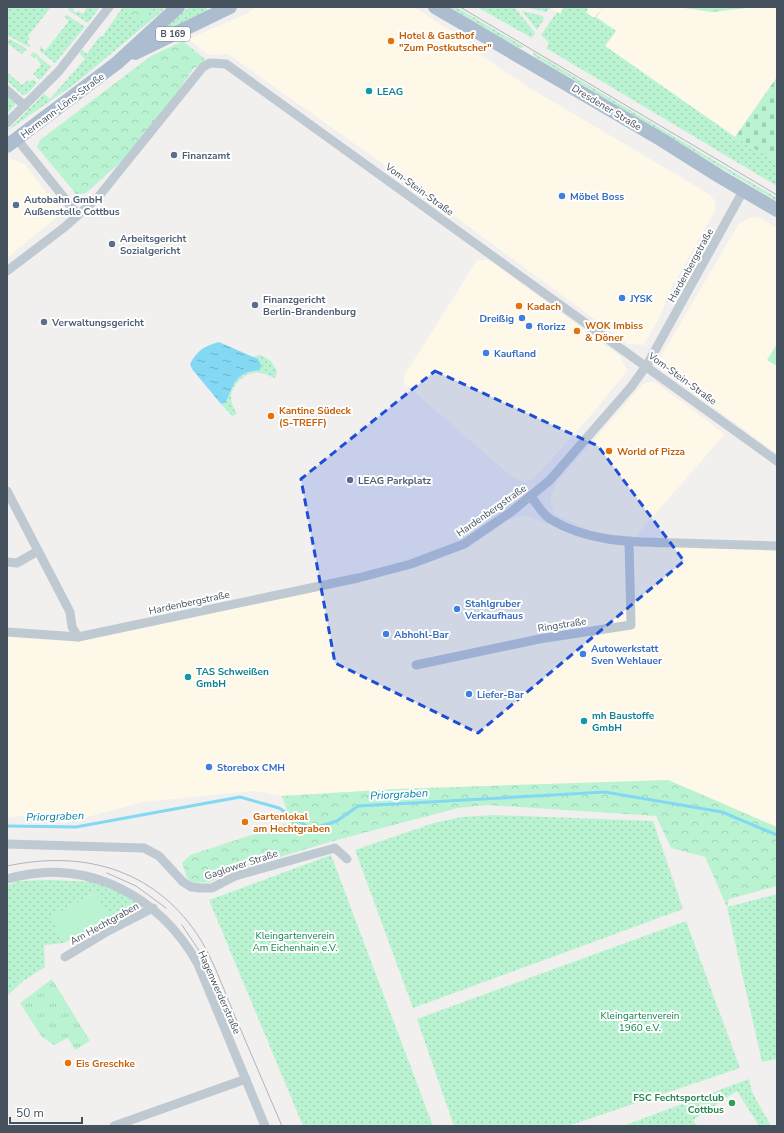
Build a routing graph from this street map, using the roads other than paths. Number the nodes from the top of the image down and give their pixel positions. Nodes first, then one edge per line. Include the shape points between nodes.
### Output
1 (109, 7) edge
2 (178, 7) edge
3 (435, 7) edge
4 (220, 9) edge
5 (117, 63) junction
6 (7, 90) edge
7 (25, 106) junction
8 (7, 123) edge
9 (12, 142) edge
10 (743, 191) junction
11 (777, 210) edge
12 (78, 215) junction
13 (7, 271) edge
14 (647, 365) junction
15 (777, 461) edge
16 (7, 491) edge
17 (527, 499) junction
18 (629, 542) junction
19 (777, 546) edge
20 (38, 551) junction
21 (7, 562) edge
22 (7, 632) edge
23 (78, 637) junction
24 (416, 665) dead end
25 (7, 844) edge
26 (347, 859) dead end
27 (7, 879) edge
28 (153, 908) junction
29 (65, 957) dead end
30 (246, 1079) junction
31 (114, 1126) edge
32 (265, 1126) edge

1 - 7 street, Hermann-Löns-Straße via 59,71
2 - 5 main road, Hermann-Löns-Straße / B 169
3 - 10 main road, Dresdener Straße via 662,140
4 - 5 main road, Hermann-Löns-Straße / B 169
5 - 9 main road, Hermann-Löns-Straße / B 169
6 - 7 street
7 - 8 street, Hermann-Löns-Straße
9 - 12 street
10 - 11 main road, Dresdener Straße
10 - 14 street, Hardenbergstraße
12 - 13 street, Vom-Stein-Straße
12 - 14 street, Vom-Stein-Straße via 99,196 127,163 200,70 210,63 226,64
14 - 15 street, Vom-Stein-Straße
14 - 17 street, Hardenbergstraße via 550,480
16 - 20 street
17 - 18 street via 535,502 539,510 550,518 575,531 612,541
17 - 23 street, Hardenbergstraße via 464,544 411,564 358,578
18 - 19 street
18 - 24 street, Ringstraße via 631,625 539,638
20 - 21 street via 17,563
20 - 23 street via 70,612 72,627
22 - 23 street, Hardenbergstraße
25 - 26 street, Gaglower Straße via 144,848 159,856 183,882 191,887 200,888 212,888 235,876 335,848
27 - 28 street, Hagenwerderstraße via 49,873 98,878 127,891
28 - 29 street, Am Hechtgraben
28 - 30 street, Hagenwerderstraße via 186,945 198,964
30 - 31 street
30 - 32 street, Hagenwerderstraße

